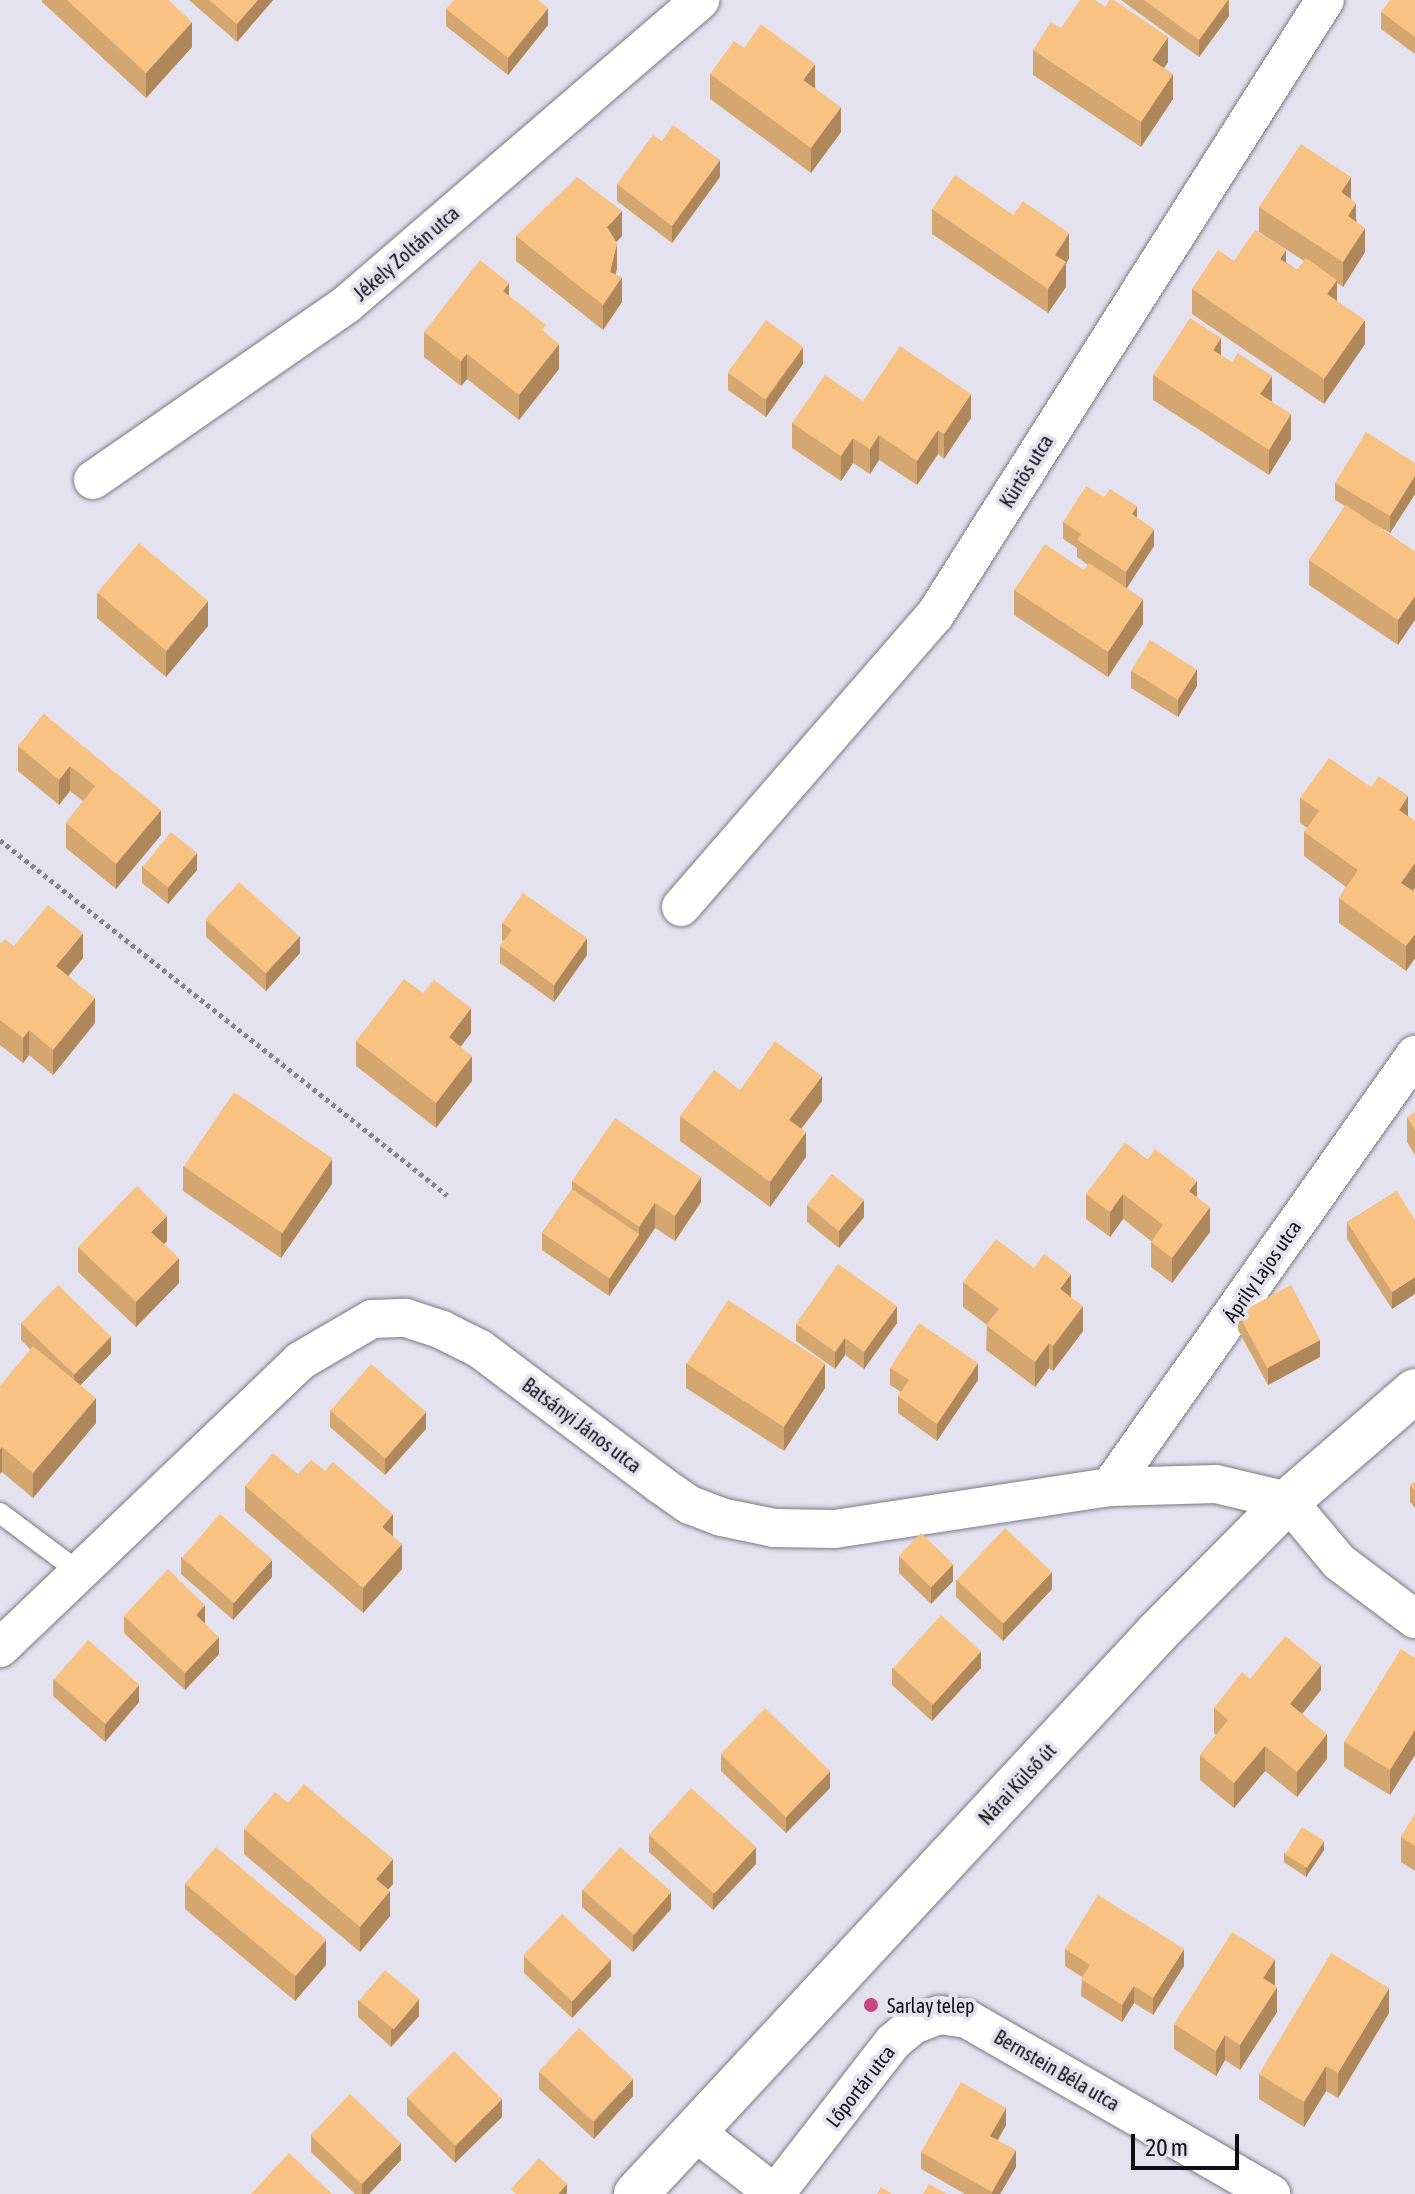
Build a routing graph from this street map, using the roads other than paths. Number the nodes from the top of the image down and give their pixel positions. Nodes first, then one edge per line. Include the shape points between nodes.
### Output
1 (700, 0) edge
2 (1325, 0) edge
3 (93, 480) dead end
4 (681, 907) dead end
5 (1415, 1055) edge
6 (1415, 1391) edge
7 (1110, 1487) junction
8 (1288, 1501) junction
9 (0, 1513) edge
10 (79, 1572) junction
11 (1415, 1619) edge
12 (0, 1648) edge
13 (967, 2019) joint
14 (694, 2131) junction
15 (636, 2194) edge
16 (775, 2194) edge
17 (1271, 2194) edge

1 - 3 street, Jékely Zoltán utca via 347,304
2 - 4 street, Kürtös utca via 935,615
5 - 7 street, Áprily Lajos utca
6 - 8 street, Nárai Külső út
7 - 8 street, Batsányi János utca via 1216,1484
7 - 10 street, Batsányi János utca via 835,1529 774,1528 721,1517 661,1485 480,1349 406,1318 372,1319 300,1361
8 - 11 street via 1339,1562
8 - 14 street, Nárai Külső út via 1158,1632
9 - 10 lane
10 - 12 street, Batsányi János utca
13 - 16 street, Lőportár utca via 939,2015 913,2025 893,2042
13 - 17 street, Bernstein Béla utca
14 - 15 street, Nárai Külső út
14 - 16 street

